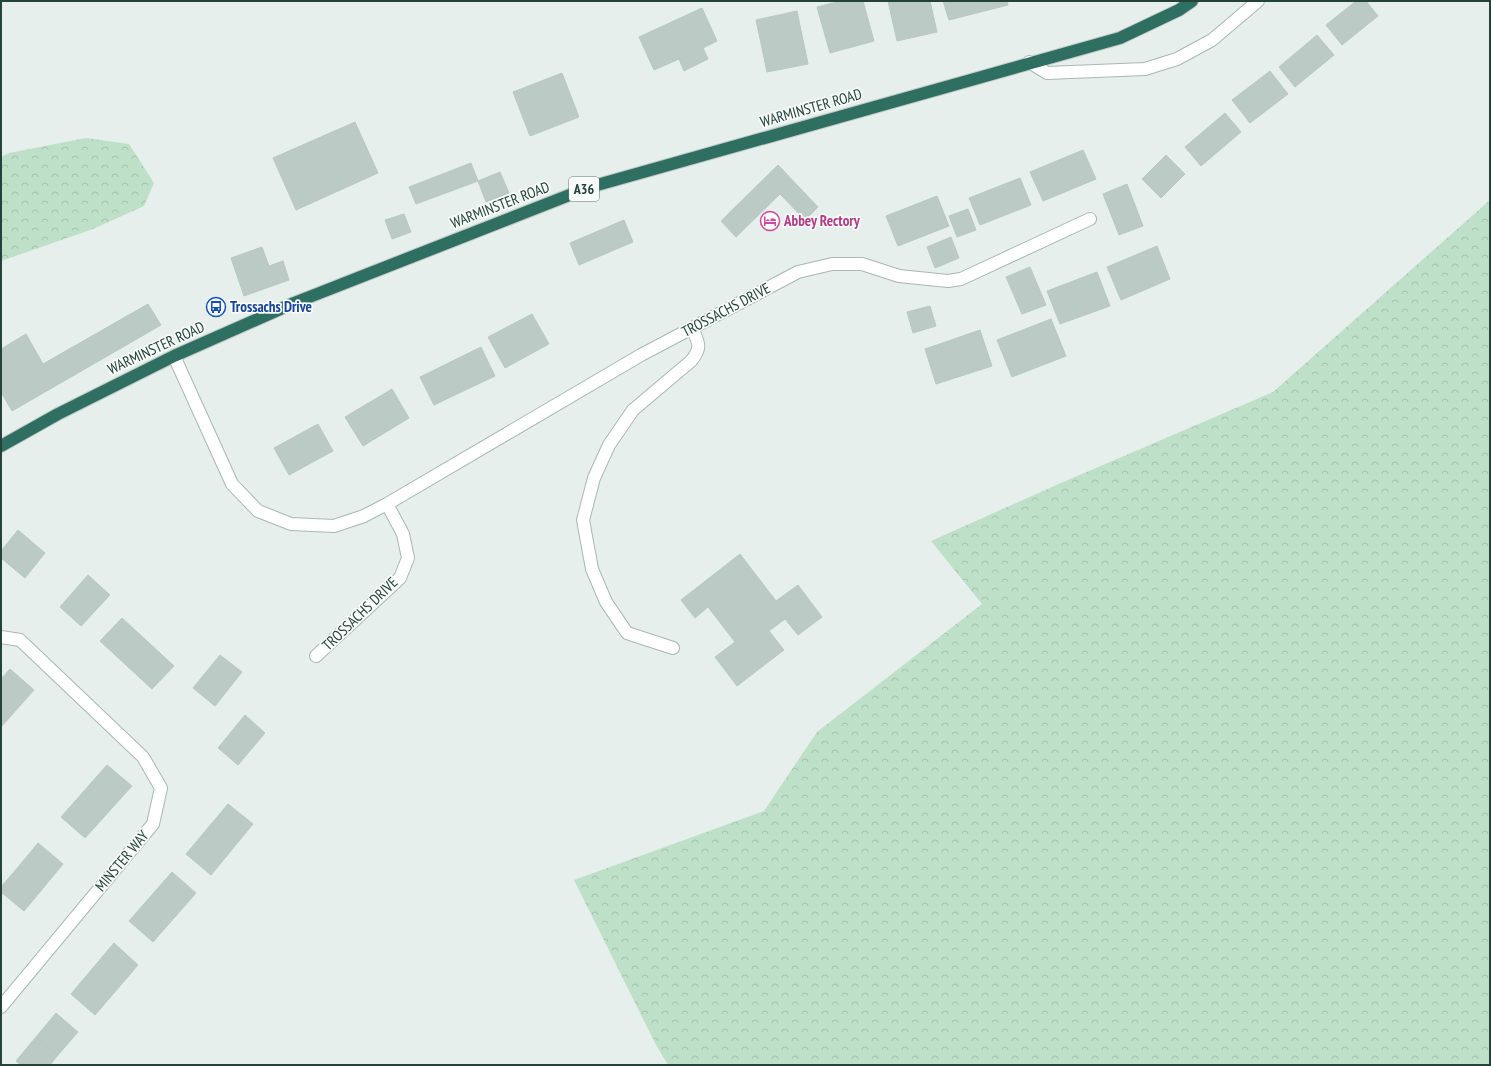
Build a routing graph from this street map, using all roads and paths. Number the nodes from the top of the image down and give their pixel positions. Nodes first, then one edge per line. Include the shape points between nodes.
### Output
1 (1192, 1) edge
2 (1258, 1) edge
3 (1029, 62) junction
4 (1090, 220) dead end
5 (692, 328) junction
6 (174, 356) junction
7 (1, 446) edge
8 (386, 504) junction
9 (1, 637) edge
10 (673, 648) dead end
11 (316, 656) dead end
12 (1, 1007) edge

1 - 3 highway, WARMINSTER ROAD / A36 via 1180,10 1120,38
2 - 3 street via 1212,40 1178,59 1145,69 1047,73
3 - 6 highway, WARMINSTER ROAD / A36 via 590,187 294,303
4 - 5 street, TROSSACHS DRIVE via 961,279 948,281 899,276 862,264 832,264 798,272
5 - 8 street, TROSSACHS DRIVE via 641,355
5 - 10 street via 699,342 696,356 633,410 609,445 594,478 583,520 592,569 606,602 627,634
6 - 7 highway, WARMINSTER ROAD / A36 via 58,414
6 - 8 street, TROSSACHS DRIVE via 232,484 258,511 291,524 334,526 364,516
8 - 11 street, TROSSACHS DRIVE via 403,534 408,558 400,578
9 - 12 street, MINSTER WAY via 20,640 143,757 161,788 153,824

